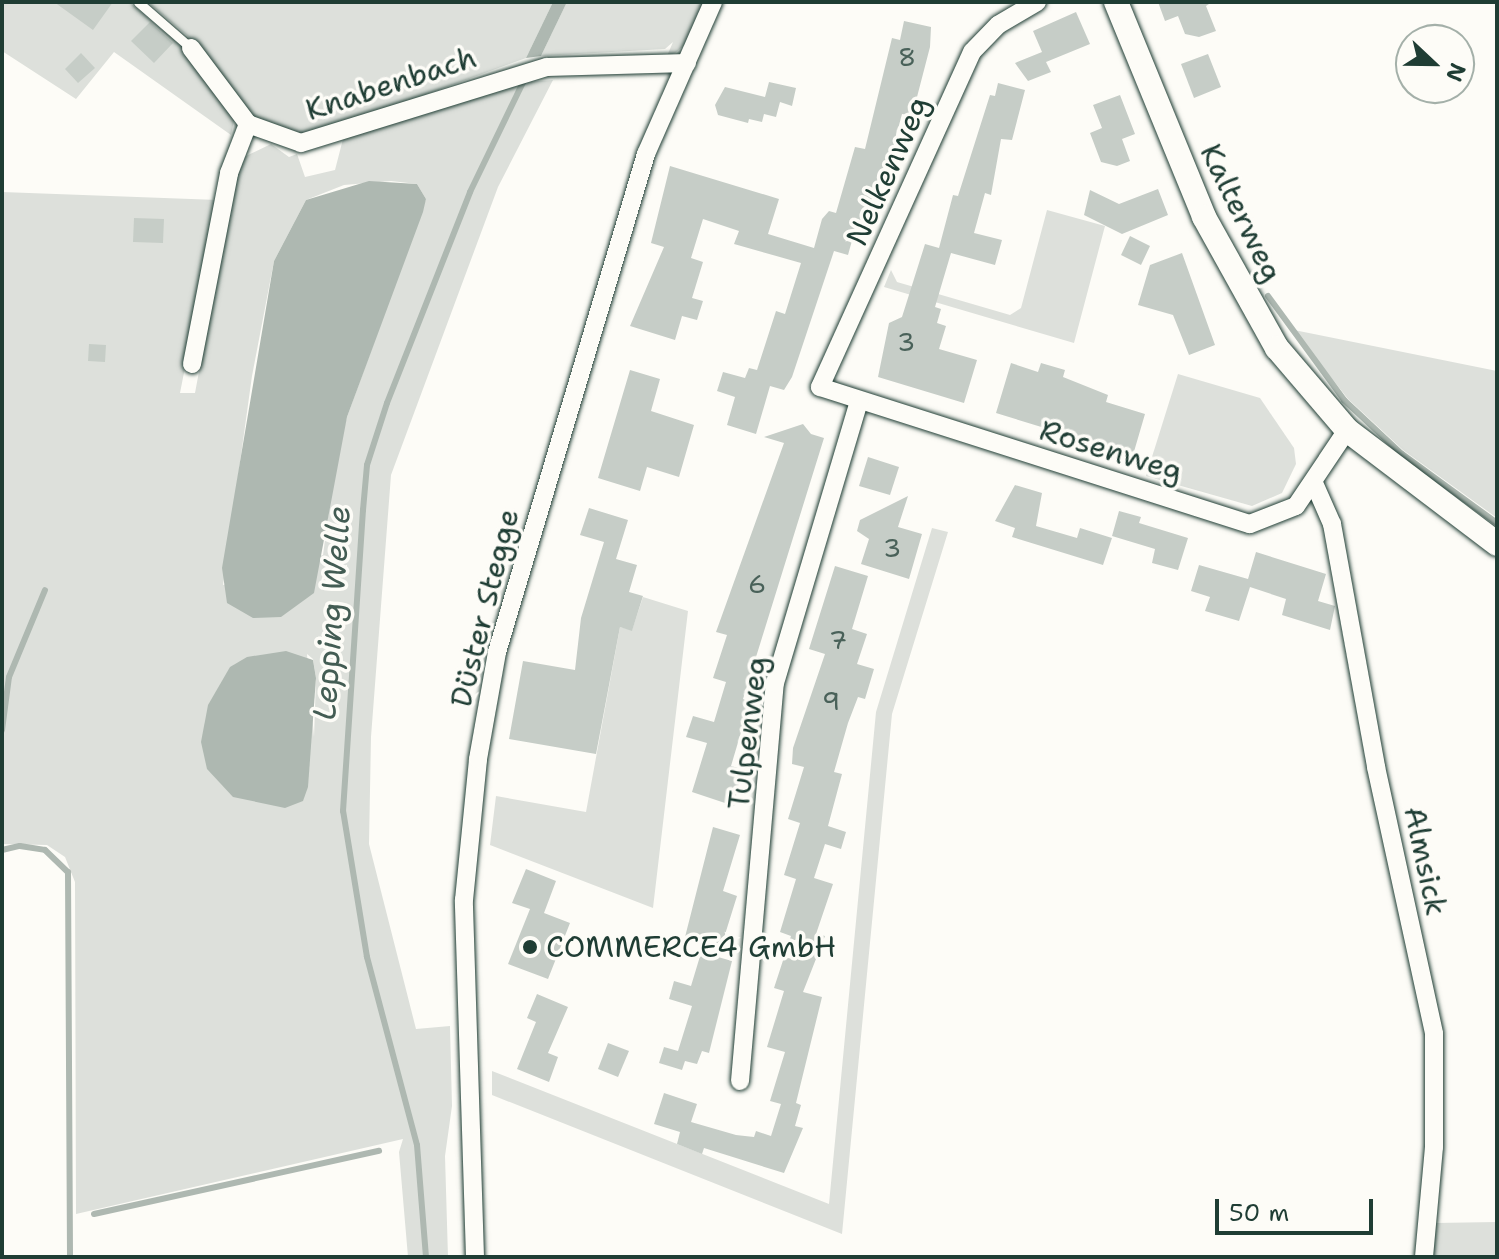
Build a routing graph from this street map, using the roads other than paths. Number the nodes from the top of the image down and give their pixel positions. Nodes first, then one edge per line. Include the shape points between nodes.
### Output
1 (138, 2) edge
2 (713, 2) edge
3 (1037, 2) edge
4 (1116, 2) edge
5 (191, 48) joint
6 (687, 63) junction
7 (248, 124) junction
8 (192, 364) dead end
9 (820, 387) joint
10 (859, 401) junction
11 (1347, 430) junction
12 (1314, 483) junction
13 (1497, 544) edge
14 (740, 1081) dead end
15 (475, 1257) edge
16 (1424, 1257) edge

1 - 5 lane
2 - 6 street, Düster Stegge
3 - 9 street, Nelkenweg via 998,25 972,52
4 - 11 street, Kalterweg via 1232,274 1277,348
5 - 7 street
6 - 7 street, Knabenbach via 547,67 301,143
6 - 15 street, Düster Stegge via 646,154 497,652 464,900
7 - 8 street via 229,173
9 - 10 street, Rosenweg
10 - 12 street, Rosenweg via 1250,524 1296,506
10 - 14 street, Tulpenweg via 775,683
11 - 12 street, Rosenweg
11 - 13 street, Kalterweg
12 - 16 street, Almsick via 1332,524 1376,767 1434,1034 1434,1147

